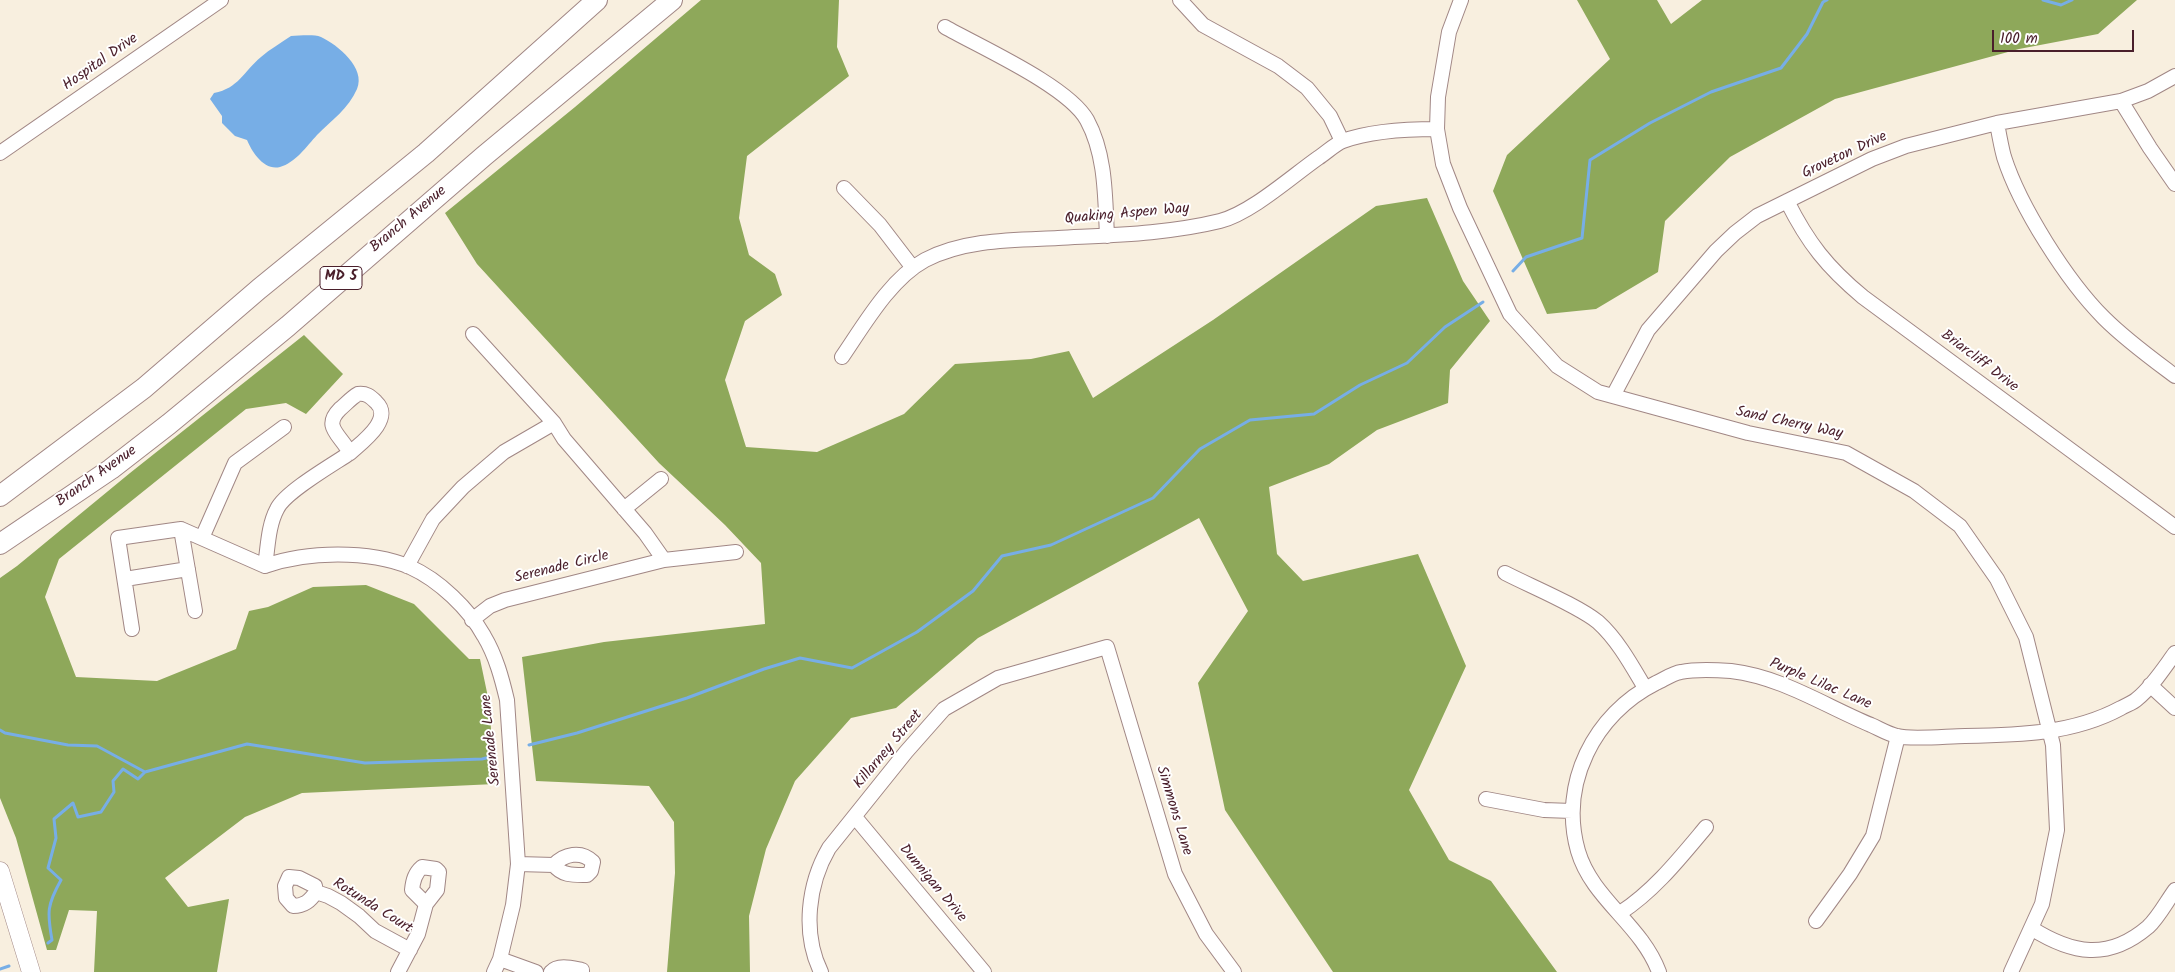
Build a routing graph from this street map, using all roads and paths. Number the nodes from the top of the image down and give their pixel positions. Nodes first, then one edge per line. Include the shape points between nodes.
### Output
1 (221, 0) edge
2 (597, 0) edge
3 (672, 0) edge
4 (1180, 0) edge
5 (1461, 0) edge
6 (944, 27) dead end
7 (2175, 76) edge
8 (2121, 101) junction
9 (1997, 123) junction
10 (1437, 128) junction
11 (1342, 141) junction
12 (0, 153) edge
13 (2175, 184) edge
14 (844, 188) dead end
15 (1787, 201) junction
16 (1107, 236) junction
17 (913, 268) junction
18 (473, 334) dead end
19 (842, 358) dead end
20 (2175, 376) edge
21 (1613, 396) junction
22 (554, 423) junction
23 (284, 427) dead end
24 (350, 453) dead end
25 (28, 476) junction
26 (661, 478) dead end
27 (0, 484) edge
28 (0, 496) edge
29 (624, 509) junction
30 (2175, 527) edge
31 (181, 529) junction
32 (202, 538) junction
33 (0, 544) edge
34 (736, 552) dead end
35 (664, 560) junction
36 (265, 566) junction
37 (407, 566) junction
38 (188, 569) junction
39 (1505, 574) dead end
40 (125, 579) junction
41 (195, 610) dead end
42 (472, 620) junction
43 (132, 629) dead end
44 (1107, 647) joint
45 (2175, 653) edge
46 (2150, 685) junction
47 (1645, 688) junction
48 (2175, 708) edge
49 (2050, 732) junction
50 (1898, 736) junction
51 (1486, 799) dead end
52 (1572, 811) junction
53 (855, 817) junction
54 (1706, 828) dead end
55 (518, 864) junction
56 (554, 865) dead end
57 (0, 870) edge
58 (2175, 890) edge
59 (316, 892) dead end
60 (426, 904) dead end
61 (1620, 913) junction
62 (1816, 921) dead end
63 (2032, 928) junction
64 (410, 950) junction
65 (500, 959) junction
66 (31, 972) edge
67 (398, 972) edge
68 (494, 972) edge
69 (536, 972) edge
70 (551, 972) edge
71 (582, 972) edge
72 (821, 972) edge
73 (984, 972) edge
74 (1234, 972) edge
75 (1659, 972) edge
76 (2012, 972) edge

1 - 12 street, Hospital Drive
2 - 25 highway, MD 5 via 419,159 144,388
3 - 33 highway, Branch Avenue / MD 5 via 169,424 111,469
4 - 11 street via 1203,25 1278,66 1307,88 1330,116
5 - 10 street, Sand Cherry Way via 1449,32 1438,97
6 - 16 street via 1041,80 1071,101 1086,118 1102,163
7 - 8 street, Groveton Drive
8 - 9 street, Groveton Drive
8 - 13 street
9 - 15 street, Groveton Drive via 1906,146
9 - 20 street via 2004,156 2016,186 2053,253 2104,318
10 - 11 street, Quaking Aspen Way via 1402,129
10 - 21 street, Sand Cherry Way via 1443,164 1460,208 1510,314 1557,366 1598,392
11 - 16 street, Quaking Aspen Way via 1248,208 1222,220 1174,230
14 - 17 street via 880,225
15 - 21 street, Groveton Drive via 1746,224 1716,251 1648,330
15 - 30 street, Briarcliff Drive via 1828,265 1863,297
16 - 17 street, Quaking Aspen Way via 998,240 948,251
17 - 19 street, Quaking Aspen Way via 884,298
18 - 22 street
21 - 49 street, Sand Cherry Way via 1748,433 1846,453 1914,491 1960,526 1997,579 2026,637
22 - 29 street
22 - 37 street via 504,452 463,487 433,519
23 - 32 street via 235,463
24 - 36 street via 287,497 277,508
25 - 27 highway via 13,475
25 - 28 highway, MD 5
26 - 29 street
29 - 35 street
31 - 32 street
31 - 38 street
31 - 40 street via 118,538
32 - 36 street
34 - 35 street, Serenade Circle
35 - 42 street, Serenade Circle via 504,600
36 - 37 street, Serenade Lane via 289,558 345,555
37 - 42 street, Serenade Lane via 443,589
38 - 40 street
38 - 41 street
39 - 47 street via 1597,622 1624,653
40 - 43 street
42 - 55 street, Serenade Lane via 494,657 507,700
44 - 53 street, Killarney Street via 998,678 944,709
44 - 74 street, Simmons Lane via 1175,874 1206,934
45 - 46 street, Purple Lilac Lane
46 - 48 street
46 - 49 street, Purple Lilac Lane via 2137,699 2104,717
47 - 50 street, Purple Lilac Lane via 1680,672 1729,671 1759,676
47 - 52 street, Purple Lilac Lane via 1601,727 1587,750 1574,790
49 - 50 street, Purple Lilac Lane
49 - 63 street, Sand Cherry Way via 2057,830 2042,904
50 - 62 street via 1873,836
51 - 52 street via 1544,810
52 - 61 street, Purple Lilac Lane via 1578,851 1587,874
53 - 72 street, Killarney Street via 829,848 815,878 810,906 812,946
53 - 73 street, Dunnigan Drive
54 - 61 street via 1663,877
55 - 56 street
55 - 65 street, Serenade Lane via 513,905
57 - 66 main road
58 - 63 street via 2148,926 2124,942 2101,950 2082,951 2052,941
59 - 64 street, Rotunda Court via 341,903 375,931
60 - 64 street
61 - 75 street, Purple Lilac Lane via 1654,958
63 - 76 street, Sand Cherry Way
64 - 67 street
65 - 68 street, Serenade Lane
65 - 69 street
70 - 71 street via 554,968 563,967

